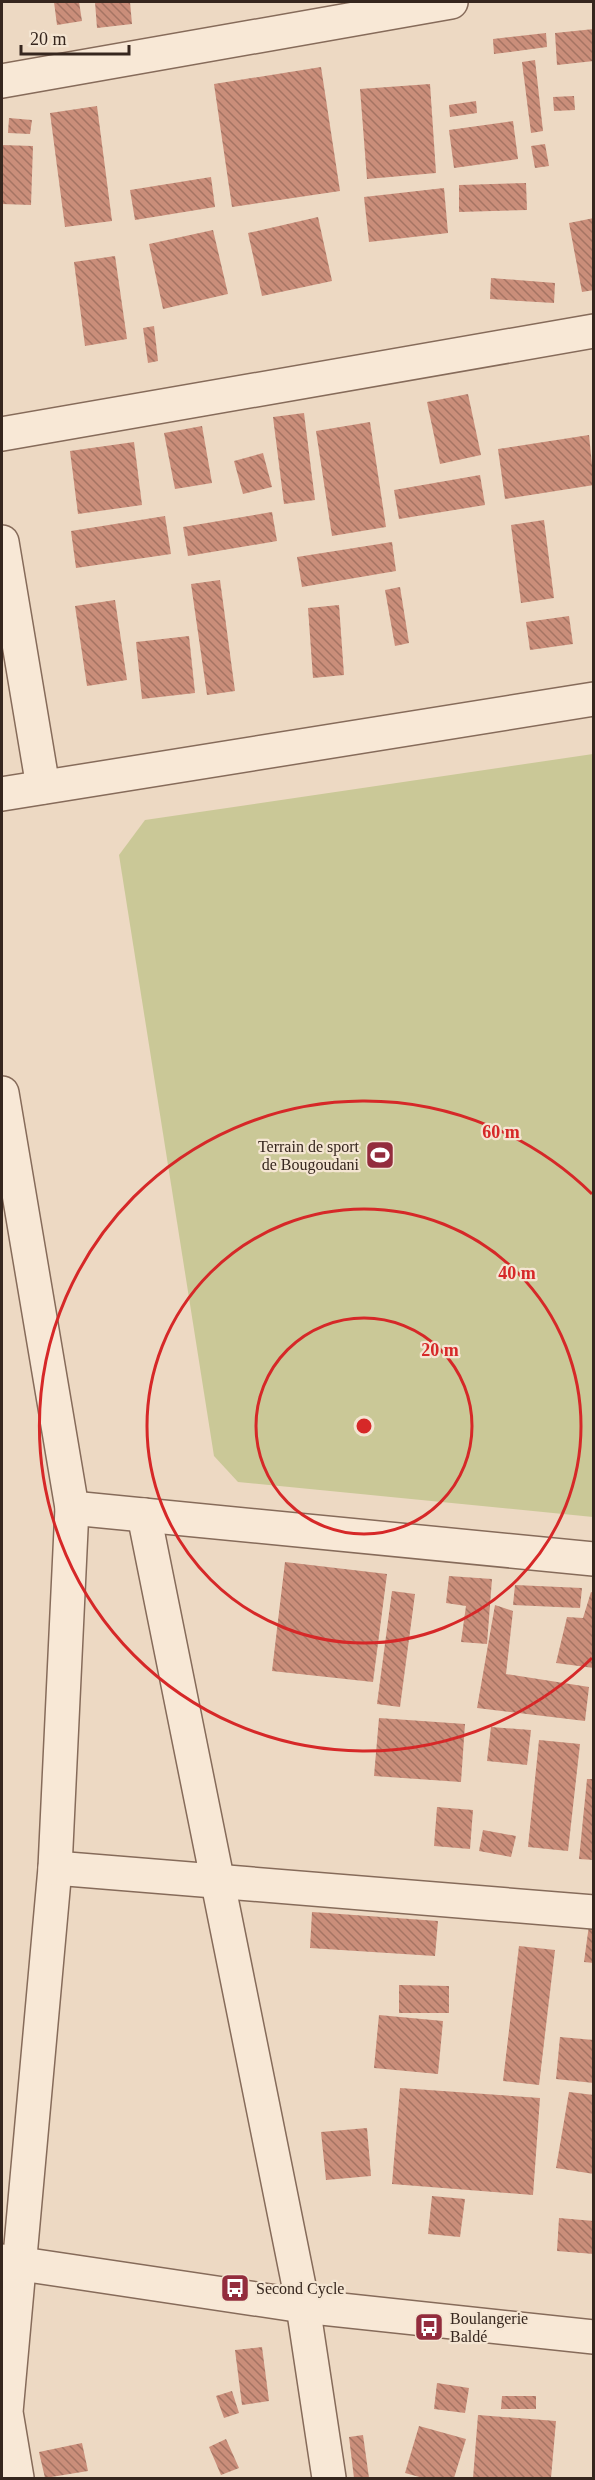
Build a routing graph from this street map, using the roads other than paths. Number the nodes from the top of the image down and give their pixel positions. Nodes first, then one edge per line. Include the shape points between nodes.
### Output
1 (451, 2) edge
2 (2, 81) edge
3 (594, 331) edge
4 (2, 434) edge
5 (2, 542) edge
6 (594, 699) edge
7 (43, 787) junction
8 (2, 794) edge
9 (2, 1093) edge
10 (72, 1508) junction
11 (144, 1515) junction
12 (594, 1559) edge
13 (55, 1868) junction
14 (218, 1881) junction
15 (594, 1912) edge
16 (10, 2262) edge
17 (303, 2306) junction
18 (594, 2337) edge
19 (4, 2413) edge
20 (17, 2478) edge
21 (329, 2478) edge

1 - 2 street
3 - 4 street
5 - 7 street
6 - 7 street
7 - 8 street
9 - 10 street
10 - 11 street
10 - 13 street
11 - 12 street
11 - 14 street
13 - 14 street
13 - 16 street
14 - 15 street
14 - 17 street
16 - 17 street
16 - 19 street
17 - 18 street
17 - 21 street
19 - 20 street

